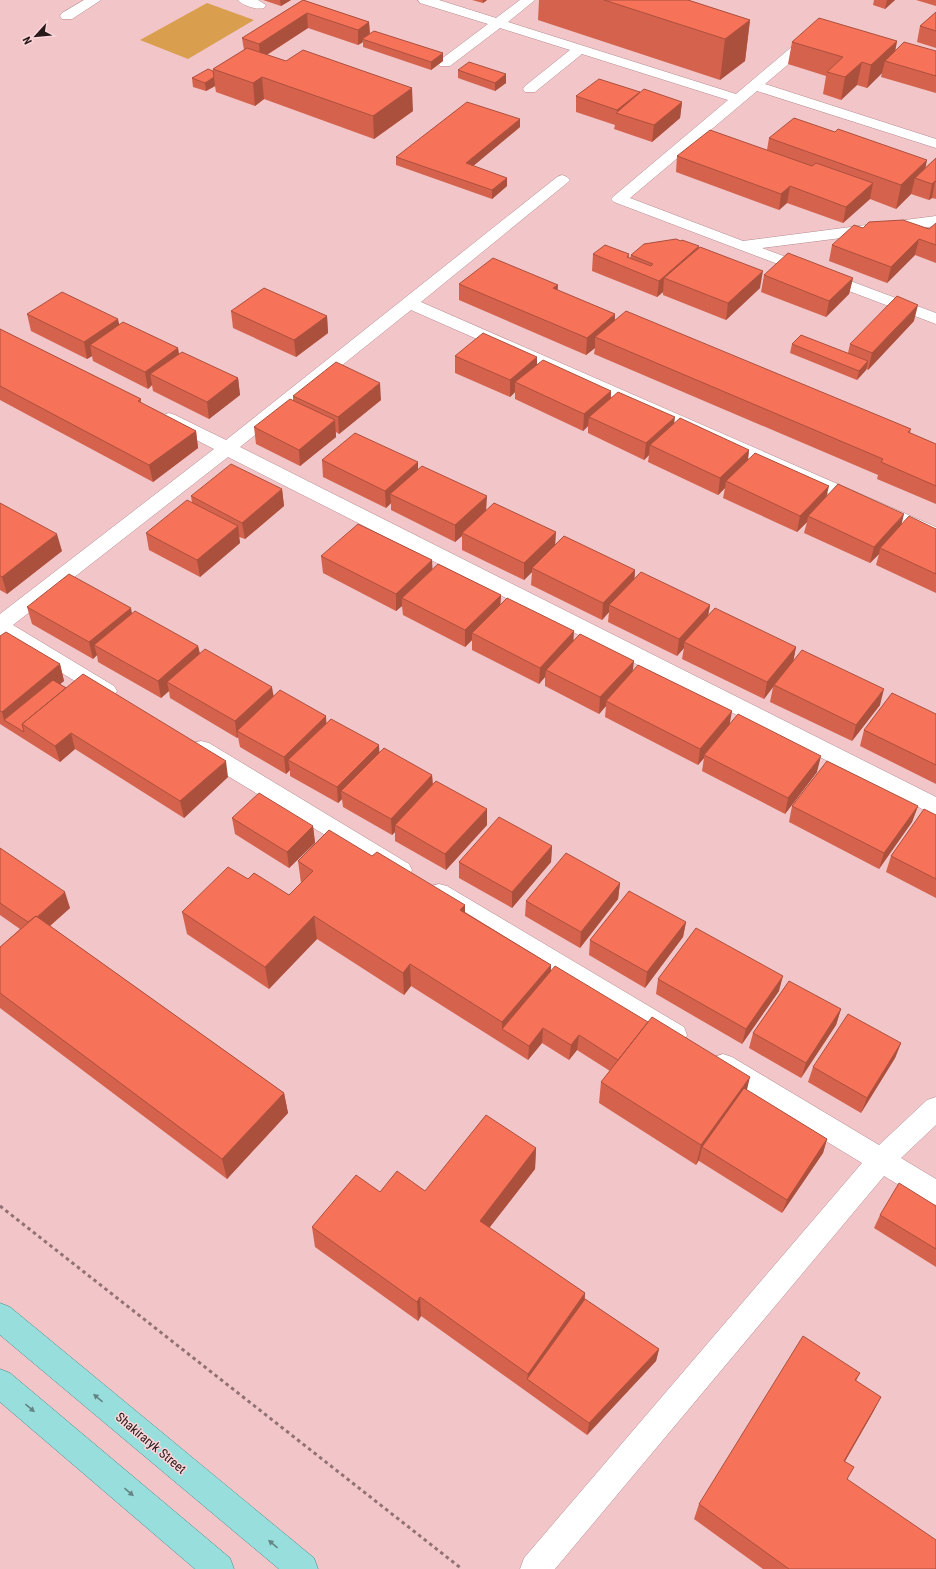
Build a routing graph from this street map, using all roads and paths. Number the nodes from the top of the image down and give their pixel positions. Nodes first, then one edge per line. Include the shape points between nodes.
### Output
1 (94, 0) edge
2 (245, 0) edge
3 (425, 0) edge
4 (528, 0) edge
5 (259, 5) dead end
6 (67, 16) dead end
7 (498, 23) junction
8 (816, 34) edge
9 (580, 49) junction
10 (445, 63) dead end
11 (754, 86) junction
12 (530, 89) dead end
13 (738, 99) junction
14 (936, 144) edge
15 (562, 180) dead end
16 (936, 221) edge
17 (742, 245) junction
18 (411, 304) junction
19 (936, 319) edge
20 (150, 409) edge
21 (228, 449) junction
22 (936, 535) edge
23 (0, 626) edge
24 (123, 701) edge
25 (184, 738) edge
26 (936, 807) edge
27 (936, 1108) edge
28 (881, 1160) junction
29 (936, 1193) edge
30 (0, 1206) edge
31 (0, 1317) edge
32 (0, 1383) edge
33 (219, 1569) edge
34 (303, 1569) edge
35 (462, 1569) edge
36 (535, 1569) edge

1 - 6 street
2 - 5 street
3 - 7 street
4 - 7 street
7 - 9 street
7 - 10 street
8 - 11 street
9 - 12 street
9 - 13 street
11 - 13 street
11 - 14 street
13 - 17 street via 619,199
15 - 18 street
16 - 17 street
17 - 19 street
18 - 21 street
18 - 22 street
20 - 21 street
21 - 23 street
21 - 26 street
23 - 24 street
25 - 28 street
27 - 28 street
28 - 29 street
28 - 36 street
30 - 35 path
34 -> 31 main road, Shakiraryk Street
32 -> 33 main road

